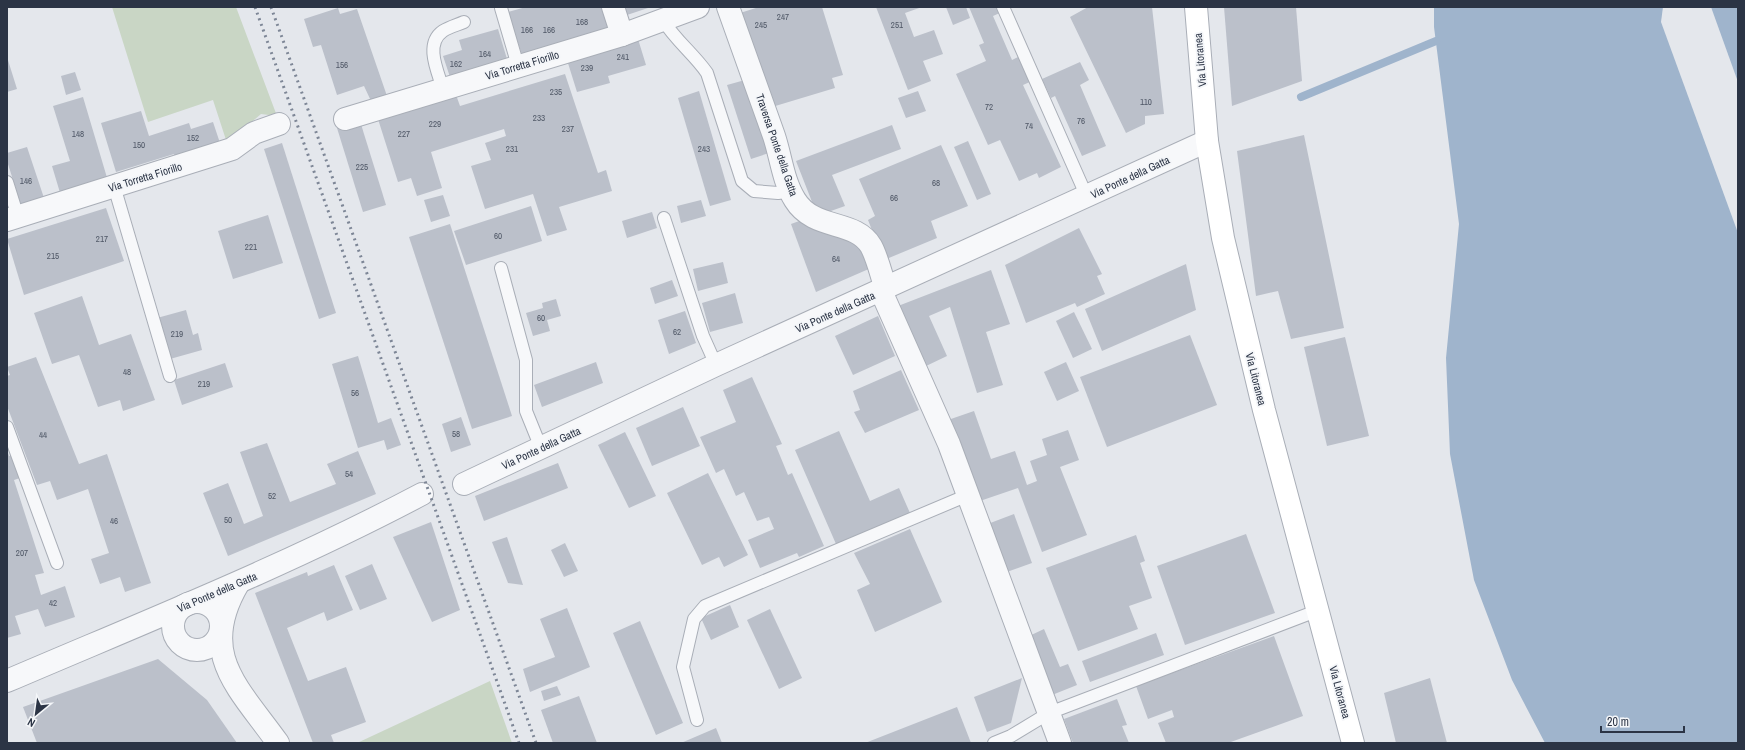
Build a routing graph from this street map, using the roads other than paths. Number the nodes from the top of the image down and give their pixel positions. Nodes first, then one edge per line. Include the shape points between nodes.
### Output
1 (613, 7) edge
2 (698, 7) edge
3 (728, 7) edge
4 (1003, 7) edge
5 (1196, 7) edge
6 (501, 8) dead end
7 (663, 20) junction
8 (464, 22) dead end
9 (622, 35) junction
10 (518, 66) junction
11 (443, 89) junction
12 (345, 119) dead end
13 (279, 124) dead end
14 (1208, 141) junction
15 (7, 182) edge
16 (114, 186) junction
17 (791, 191) junction
18 (1087, 196) junction
19 (12, 218) edge
20 (664, 218) dead end
21 (501, 268) dead end
22 (884, 290) junction
23 (716, 366) junction
24 (170, 376) dead end
25 (7, 427) edge
26 (541, 448) junction
27 (464, 484) dead end
28 (422, 494) dead end
29 (968, 495) junction
30 (57, 563) dead end
31 (238, 584) junction
32 (185, 606) junction
33 (1319, 610) junction
34 (220, 626) junction
35 (133, 627) junction
36 (187, 648) junction
37 (230, 676) junction
38 (7, 681) edge
39 (1050, 713) junction
40 (697, 720) dead end
41 (278, 743) edge
42 (994, 743) edge
43 (1060, 743) edge
44 (1353, 743) edge

1 - 9 street
2 - 7 street, Via Torretta Fiorillo
3 - 17 street, Traversa Ponte della Gatta
4 - 18 lane
5 - 14 street, Via Litoranea
6 - 10 lane
7 - 9 street, Via Torretta Fiorillo
7 - 17 lane via 672,34 707,73 742,181 754,191
8 - 11 lane via 443,31 434,43 434,57
9 - 10 street, Via Torretta Fiorillo
10 - 11 street, Via Torretta Fiorillo
11 - 12 street, Via Torretta Fiorillo
13 - 16 street, Via Torretta Fiorillo via 254,133 232,149
14 - 18 street, Via Ponte della Gatta
14 - 33 street, Via Litoranea via 1223,238 1264,410
15 - 19 lane
16 - 19 street, Via Torretta Fiorillo
16 - 24 lane
17 - 22 street, Traversa Ponte della Gatta via 803,210 816,219 856,231 870,245
18 - 22 street, Via Ponte della Gatta
20 - 23 lane via 703,336
21 - 26 lane via 526,360 526,411
22 - 23 street, Via Ponte della Gatta
22 - 29 street, Traversa Ponte della Gatta
23 - 26 street, Via Ponte della Gatta
25 - 30 lane
26 - 27 street, Via Ponte della Gatta
28 - 31 street, Via Ponte della Gatta
29 - 39 street, Traversa Ponte della Gatta
29 - 40 lane via 705,606 694,619 683,667
31 - 32 street, Via Ponte della Gatta
31 - 34 street via 228,601
32 - 34 street via 201,603 209,606 217,614
32 - 35 street, Via Ponte della Gatta
32 - 36 street via 175,616 173,631 181,644
33 - 39 lane
33 - 44 street, Via Litoranea
34 - 36 street via 216,641 210,646 194,650
34 - 37 street via 222,657
35 - 36 street via 160,633
35 - 38 street, Via Ponte della Gatta
36 - 37 street
37 - 41 street
39 - 42 lane
39 - 43 street, Traversa Ponte della Gatta

